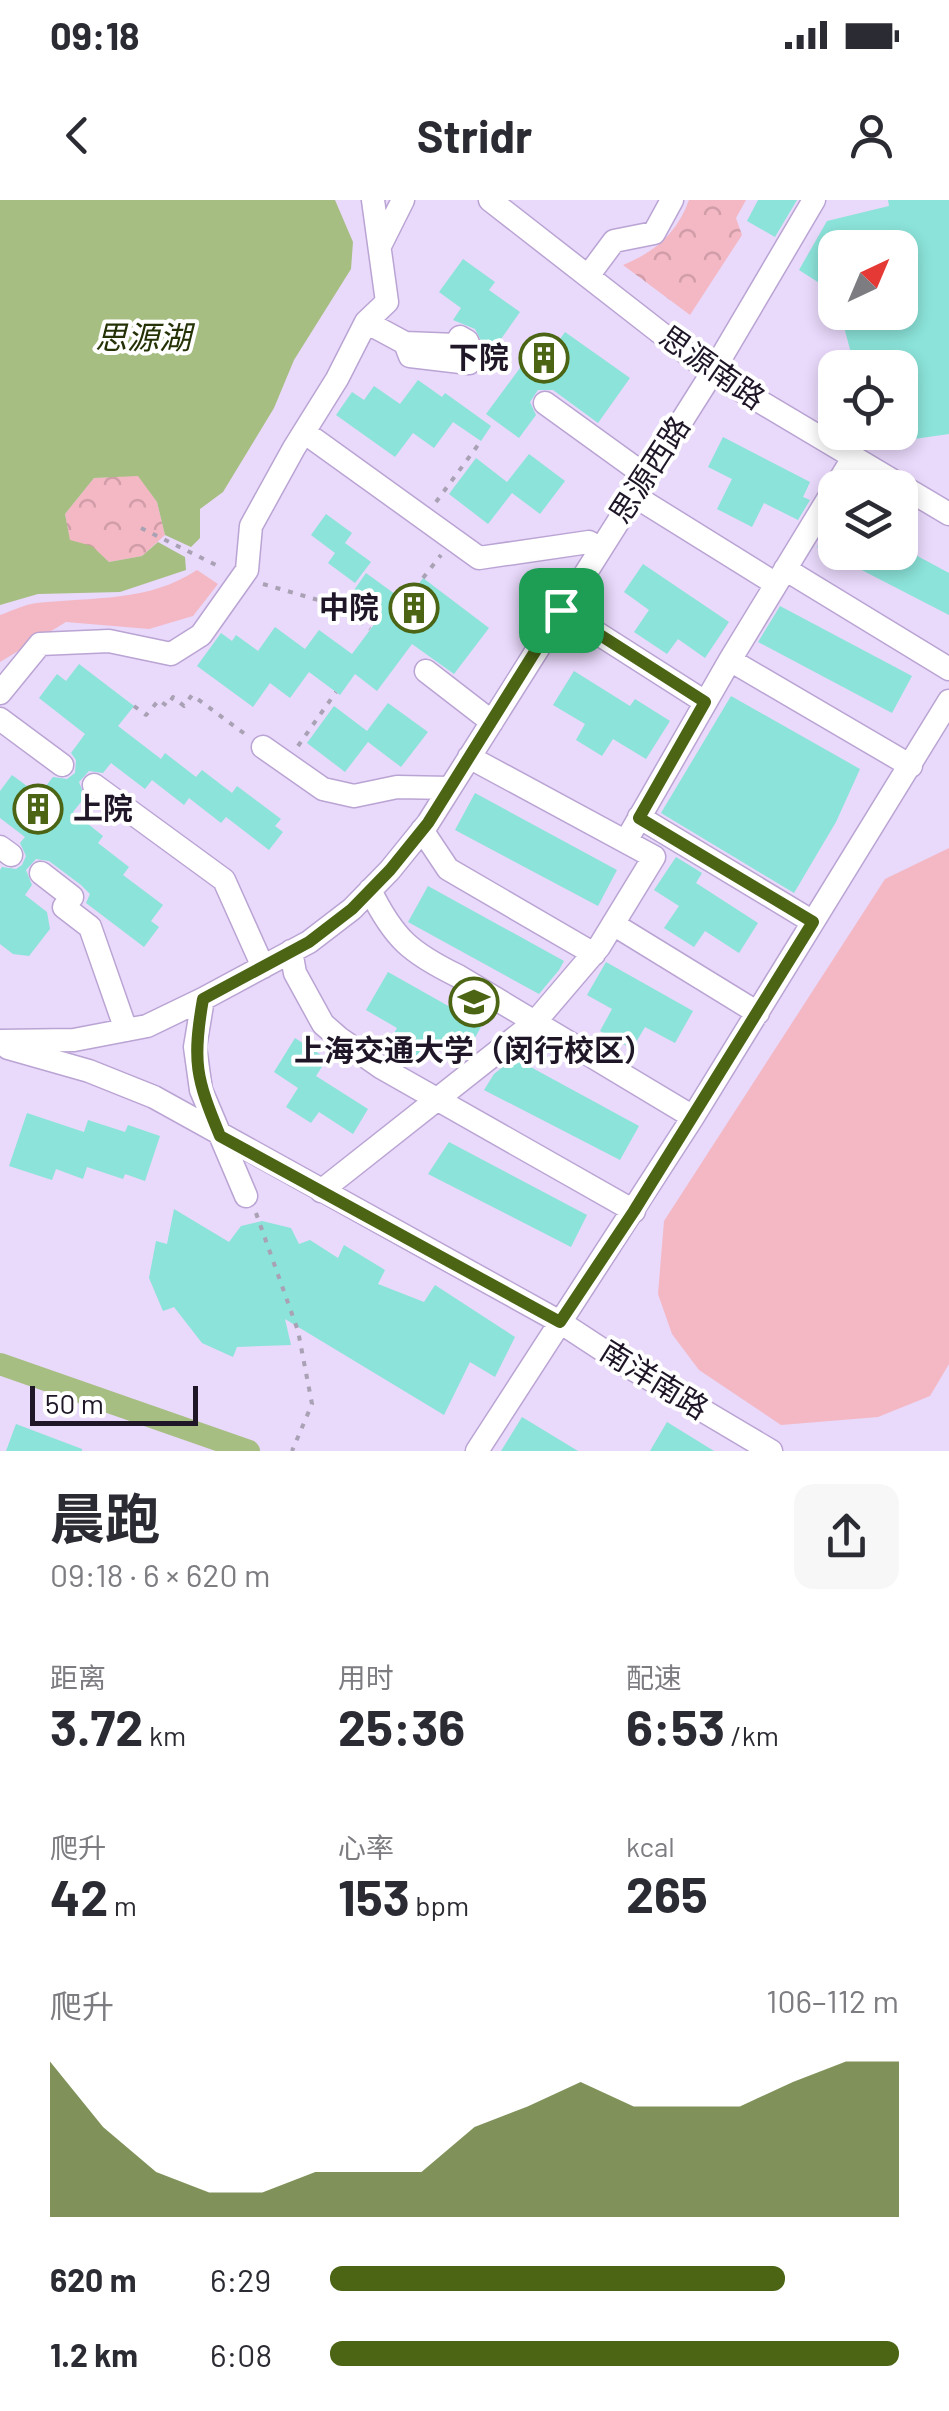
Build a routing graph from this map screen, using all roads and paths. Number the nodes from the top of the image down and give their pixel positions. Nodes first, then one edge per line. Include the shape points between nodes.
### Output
1 (373, 200) edge
2 (403, 200) edge
3 (490, 200) edge
4 (672, 200) edge
5 (814, 200) edge
6 (380, 246) junction
7 (588, 276) junction
8 (366, 322) junction
9 (405, 343) dead end
10 (712, 373) junction
11 (544, 403) dead end
12 (304, 432) junction
13 (853, 458) junction
14 (639, 486) junction
15 (949, 514) edge
16 (600, 548) junction
17 (781, 576) junction
18 (561, 610) junction
19 (730, 660) junction
20 (949, 670) edge
21 (426, 671) dead end
22 (336, 692) dead end
23 (0, 694) edge
24 (705, 702) junction
25 (134, 706) dead end
26 (947, 709) edge
27 (0, 718) edge
28 (492, 722) junction
29 (290, 739) dead end
30 (940, 739) edge
31 (263, 747) joint
32 (469, 757) junction
33 (62, 765) dead end
34 (910, 766) junction
35 (94, 785) dead end
36 (450, 788) junction
37 (639, 818) junction
38 (422, 830) junction
39 (626, 842) junction
40 (41, 873) dead end
41 (370, 890) junction
42 (813, 922) junction
43 (613, 924) junction
44 (291, 952) junction
45 (594, 954) junction
46 (263, 967) junction
47 (203, 999) junction
48 (758, 1013) junction
49 (535, 1022) junction
50 (126, 1030) junction
51 (0, 1043) edge
52 (436, 1098) junction
53 (693, 1117) junction
54 (220, 1136) junction
55 (322, 1191) junction
56 (246, 1196) joint
57 (634, 1211) junction
58 (560, 1322) junction
59 (292, 1449) edge
60 (477, 1451) edge
61 (771, 1451) edge

1 - 6 lane
2 - 6 lane
3 - 7 lane, 思源南路
4 - 7 lane via 654,233 614,241
5 - 10 lane, 思源西路
6 - 8 lane via 387,302
7 - 10 lane, 思源南路
8 - 9 lane
8 - 12 lane
10 - 13 lane, 思源南路
10 - 14 lane, 思源西路
11 - 14 lane
12 - 16 lane via 479,558 589,542
12 - 23 lane via 251,526 247,570 201,636 170,654 109,640 40,644
13 - 15 lane, 思源南路
13 - 17 lane
14 - 16 lane, 思源西路
14 - 17 lane
16 - 18 lane, 思源西路
17 - 19 lane
17 - 20 lane
18 - 24 lane
18 - 28 lane, 思源西路
19 - 24 lane
19 - 34 lane
21 - 28 lane
22 - 29 path via 298,746
24 - 37 lane
25 - 31 path via 146,715 158,700 167,706 173,697 184,706 192,694
26 - 30 lane
27 - 33 lane
28 - 32 lane, 思源西路
30 - 34 lane
31 - 36 lane via 339,793
32 - 36 lane, 思源西路
32 - 39 lane
34 - 42 lane
35 - 46 lane via 224,880
36 - 38 lane, 思源西路
37 - 39 lane
37 - 42 lane
38 - 41 lane, 思源西路
38 - 45 lane via 448,869
39 - 43 lane via 654,856
40 - 50 lane via 72,896 64,906 90,927
41 - 44 lane, 思源西路
41 - 49 lane via 397,938 418,956
42 - 48 lane
43 - 45 lane
43 - 48 lane
44 - 46 lane, 思源西路
44 - 52 lane via 323,1024
45 - 49 lane
46 - 47 lane, 思源西路
47 - 50 lane, 思源西路
47 - 54 lane via 195,1048 201,1090
48 - 53 lane
49 - 52 lane
49 - 53 lane
50 - 51 lane, 思源西路
51 - 54 lane, 南洋南路 via 154,1097
52 - 55 lane
52 - 57 lane
53 - 57 lane
54 - 55 lane, 南洋南路
54 - 56 lane
55 - 58 lane, 南洋南路
56 - 59 path via 262,1221 302,1349 312,1404
57 - 58 lane
58 - 60 lane
58 - 61 lane, 南洋南路

